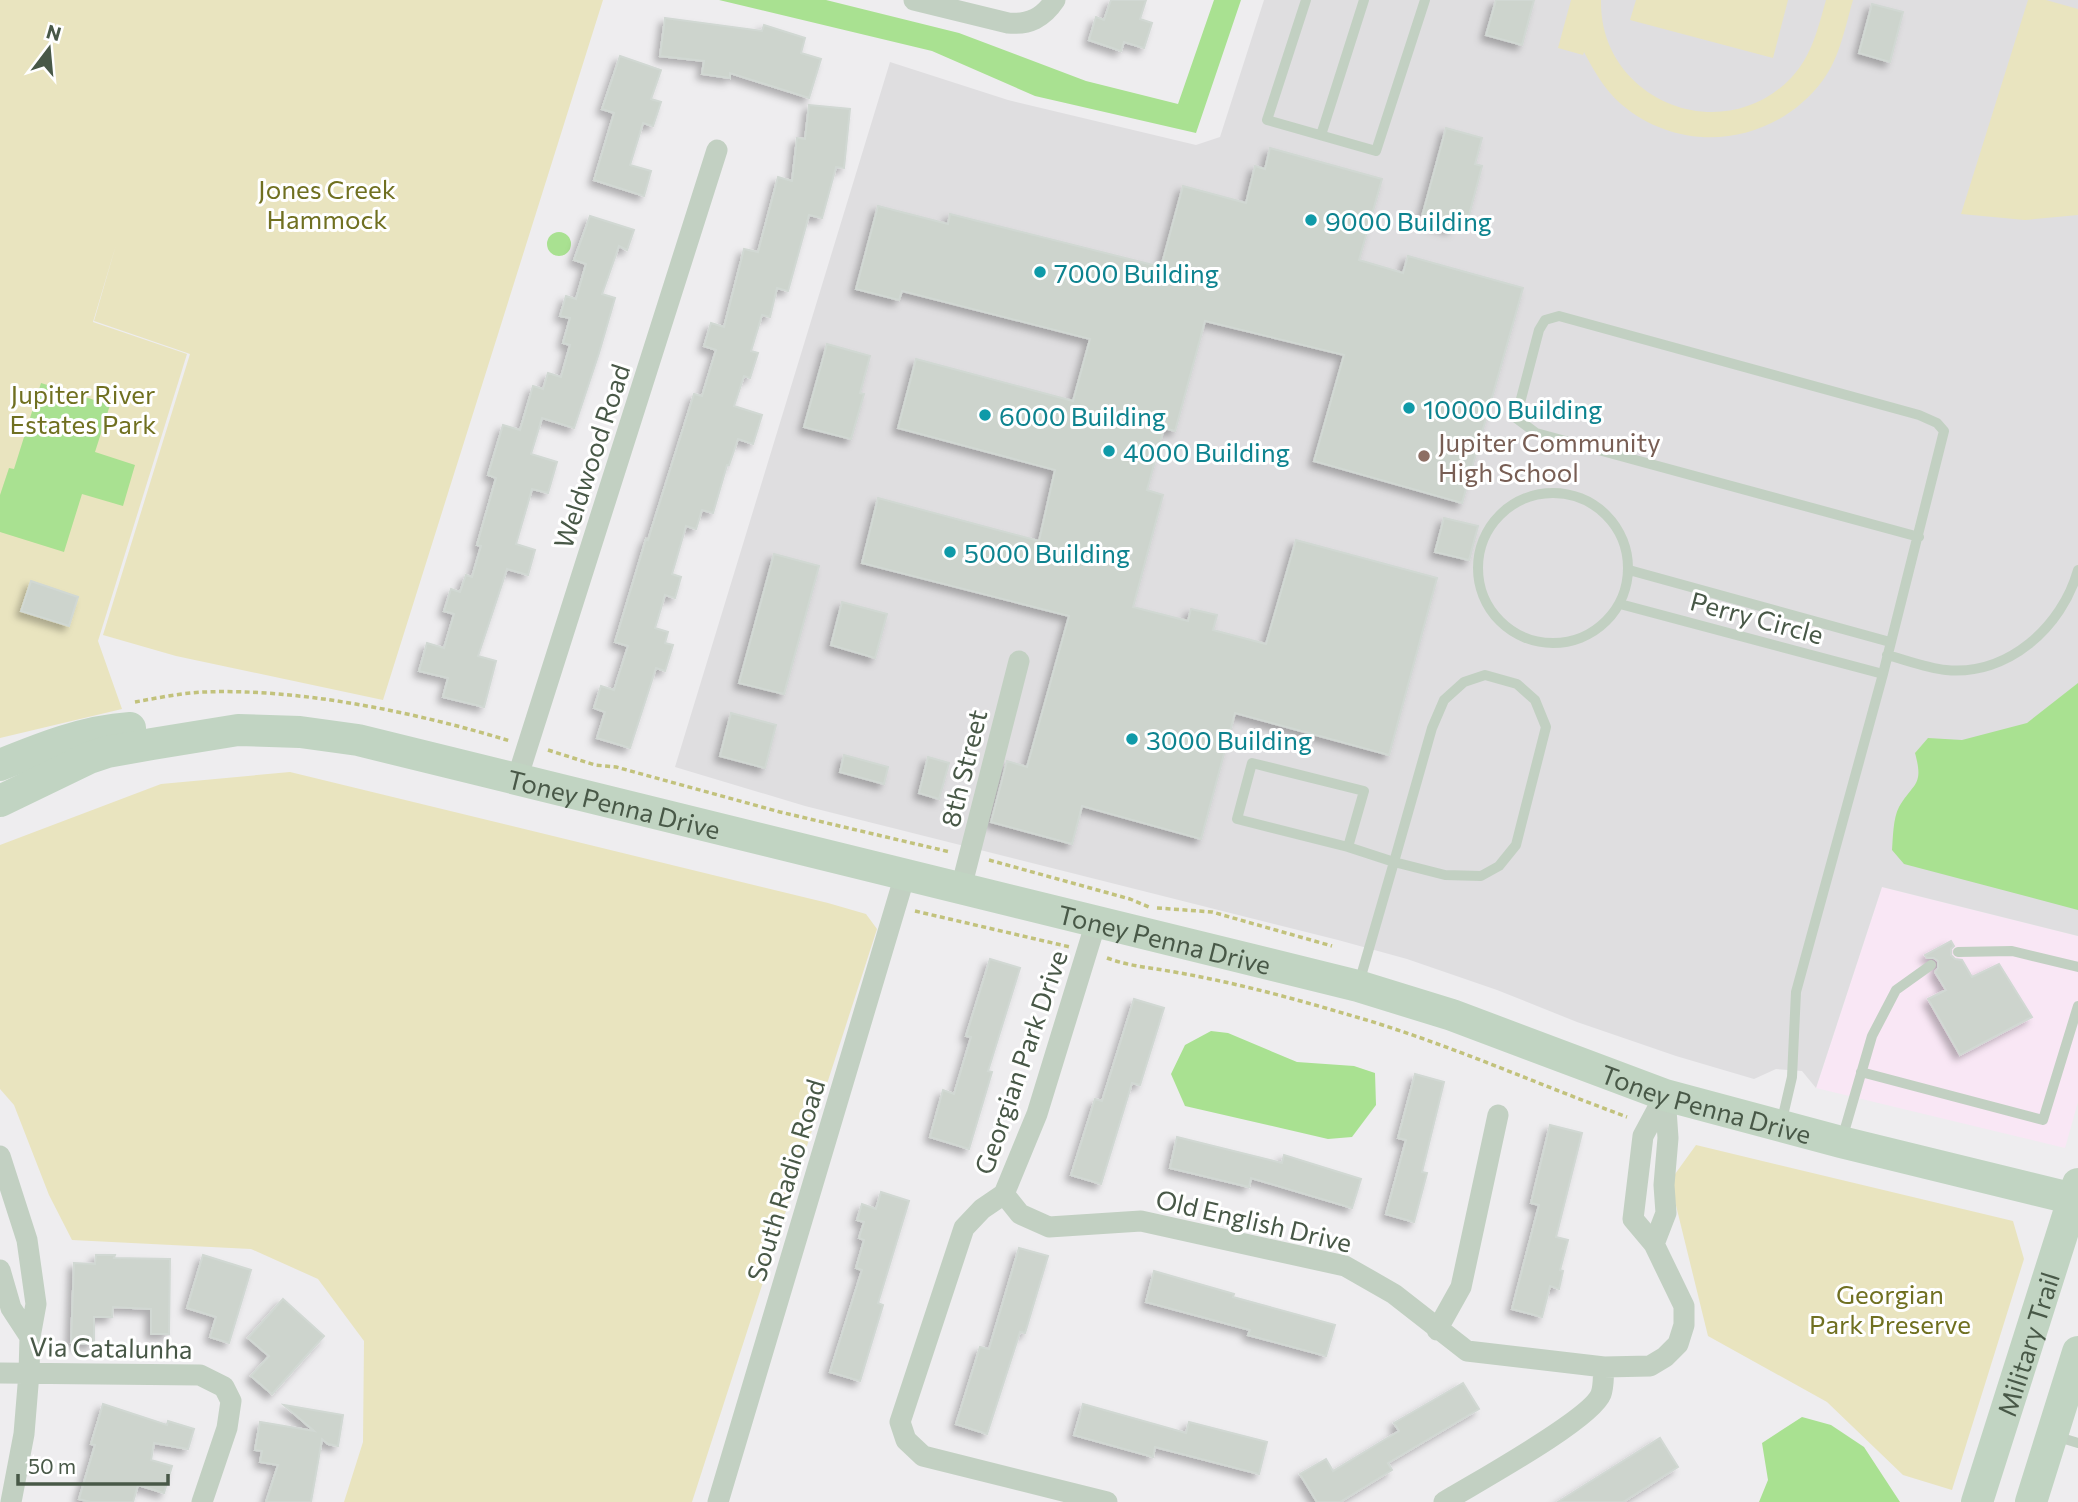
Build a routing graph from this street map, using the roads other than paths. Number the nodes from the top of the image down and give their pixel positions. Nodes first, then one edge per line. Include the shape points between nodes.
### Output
1 (914, 0) edge
2 (1055, 0) edge
3 (1306, 0) edge
4 (1364, 0) edge
5 (1425, 0) edge
6 (1321, 135) junction
7 (717, 150) dead end
8 (1919, 537) junction
9 (1629, 570) junction
10 (2078, 570) edge
11 (1620, 604) junction
12 (1890, 642) junction
13 (1888, 655) junction
14 (1019, 661) dead end
15 (1882, 674) junction
16 (238, 730) junction
17 (0, 765) edge
18 (517, 779) junction
19 (0, 801) edge
20 (1348, 847) junction
21 (1394, 862) junction
22 (905, 875) junction
23 (961, 888) junction
24 (1096, 922) junction
25 (1958, 952) dead end
26 (1931, 965) dead end
27 (2078, 967) edge
28 (1359, 986) junction
29 (2078, 1006) edge
30 (1861, 1072) junction
31 (1665, 1095) junction
32 (1498, 1115) dead end
33 (1781, 1126) junction
34 (1841, 1142) junction
35 (0, 1156) edge
36 (1004, 1194) junction
37 (2076, 1194) edge
38 (1654, 1244) junction
39 (0, 1270) edge
40 (1437, 1330) junction
41 (30, 1337) junction
42 (2078, 1352) edge
43 (1604, 1367) junction
44 (0, 1373) edge
45 (29, 1373) junction
46 (2065, 1439) edge
47 (12, 1502) edge
48 (202, 1502) edge
49 (718, 1502) edge
50 (1107, 1502) edge
51 (1444, 1502) edge
52 (1978, 1502) edge
53 (2031, 1502) edge

1 - 2 street via 1021,24 1035,20
3 - 6 lane via 1267,120
4 - 6 lane
5 - 6 lane via 1376,151
7 - 18 street, Weldwood Road
8 - 8 lane via 1536,433 1516,418 1539,330 1545,320 1559,316 1937,423 1944,431
8 - 12 lane
9 - 11 lane
9 - 11 lane via 1625,543 1611,519 1572,495 1535,495 1520,500 1497,517 1483,539 1478,565 1483,597 1500,622 1533,641 1554,644 1590,635
9 - 12 lane, Perry Circle
10 - 13 lane via 2072,591 2050,626 2022,650 1985,668 1945,670
11 - 15 lane, Perry Circle
12 - 13 lane
13 - 15 lane
14 - 23 street, 8th Street
15 - 33 lane via 1796,992 1793,1077
16 - 17 street, Toney Penna Drive via 207,722 113,729 54,743
16 - 18 street, Toney Penna Drive via 358,740
16 - 19 street, Toney Penna Drive via 107,752
18 - 22 street, Toney Penna Drive
20 - 20 lane via 1364,791 1252,763 1237,819
20 - 21 lane
21 - 21 lane via 1445,876 1481,876 1499,866 1516,845 1546,727 1535,701 1517,684 1485,675 1465,682 1444,700
21 - 28 lane
22 - 23 street, Toney Penna Drive
22 - 49 street, South Radio Road
23 - 24 street, Toney Penna Drive
24 - 28 street, Toney Penna Drive
24 - 36 street, Georgian Park Drive via 1037,1114
25 - 27 lane via 2012,951
26 - 30 lane via 1896,990 1872,1036
28 - 31 street, Toney Penna Drive via 1452,1015
29 - 30 lane via 2043,1120
30 - 34 lane
31 - 33 street, Toney Penna Drive
31 - 38 street via 1666,1213
31 - 38 street via 1643,1136 1633,1219
32 - 40 street via 1461,1287
33 - 34 street, Toney Penna Drive
34 - 37 street, Toney Penna Drive
35 - 41 street via 27,1240 37,1304
36 - 40 street, Old English Drive via 1020,1214 1049,1227 1142,1221 1346,1266 1394,1294
36 - 50 street, Georgian Park Drive via 964,1228 900,1422 906,1440 923,1456
37 - 52 street, Military Trail
38 - 43 street via 1684,1306 1678,1344 1650,1366
39 - 41 street via 11,1308
40 - 43 street, Old English Drive via 1467,1351
41 - 45 street
42 - 46 street, Military Trail
43 - 51 street via 1601,1394 1572,1424
44 - 45 street, Via Catalunha
45 - 47 street
45 - 48 street, Via Catalunha via 200,1375 224,1387 231,1401 227,1428
46 - 53 street, Military Trail

